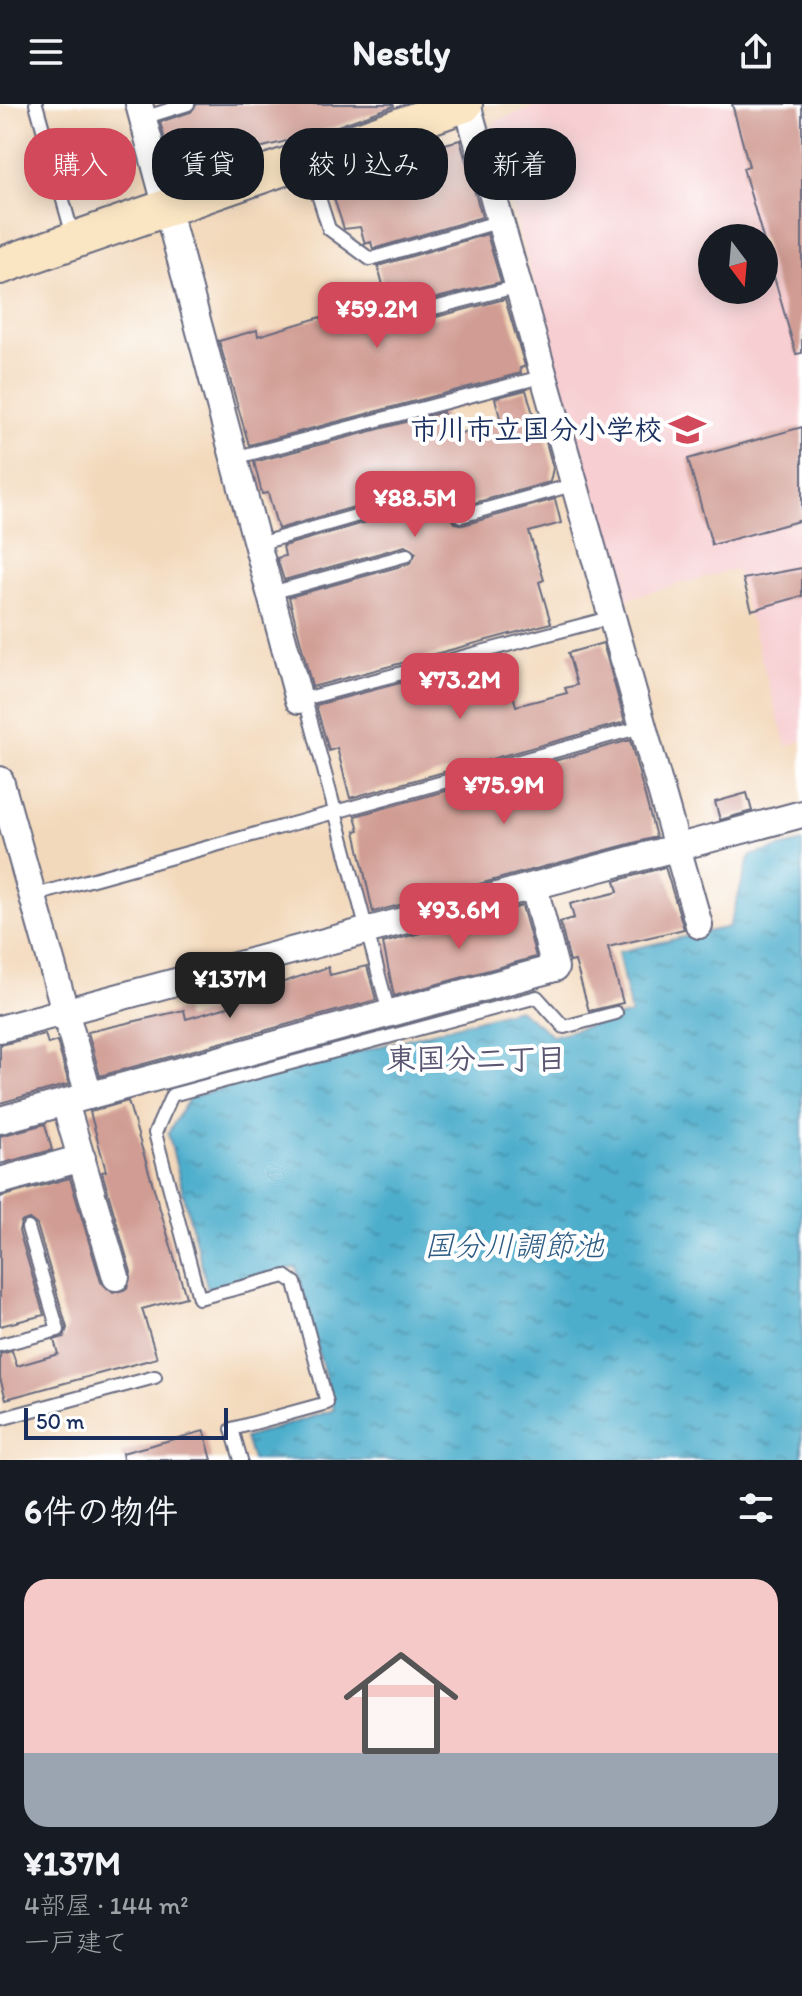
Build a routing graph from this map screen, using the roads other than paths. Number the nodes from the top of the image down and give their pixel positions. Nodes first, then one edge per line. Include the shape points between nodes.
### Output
1 (36, 104) edge
2 (188, 104) edge
3 (466, 104) edge
4 (141, 111) edge
5 (395, 128) edge
6 (280, 167) edge
7 (320, 200) edge
8 (168, 206) junction
9 (501, 221) junction
10 (74, 240) junction
11 (0, 266) edge
12 (519, 286) junction
13 (415, 313) dead end
14 (545, 376) junction
15 (234, 458) junction
16 (576, 484) junction
17 (411, 500) dead end
18 (461, 516) dead end
19 (258, 544) junction
20 (407, 555) dead end
21 (271, 593) junction
22 (613, 617) junction
23 (302, 700) junction
24 (645, 726) junction
25 (0, 780) edge
26 (335, 812) junction
27 (802, 814) edge
28 (679, 847) junction
29 (534, 887) junction
30 (32, 896) junction
31 (699, 925) dead end
32 (367, 930) junction
33 (64, 1012) junction
34 (389, 1013) junction
35 (616, 1013) dead end
36 (0, 1029) edge
37 (77, 1099) junction
38 (0, 1120) edge
39 (82, 1158) junction
40 (0, 1181) edge
41 (28, 1228) dead end
42 (116, 1277) dead end
43 (0, 1345) edge
44 (155, 1377) dead end
45 (0, 1419) edge
46 (241, 1460) edge

1 - 10 lane
2 - 4 lane
3 - 5 main road
3 - 9 street
4 - 8 street
6 - 8 main road
7 - 9 lane via 329,229 370,259
8 - 10 main road
8 - 15 street
9 - 12 street
10 - 11 main road
12 - 13 lane
12 - 14 street
14 - 15 lane
14 - 16 street
15 - 19 street
16 - 18 lane
16 - 22 street
17 - 19 lane
19 - 21 street
20 - 21 lane
21 - 23 street
22 - 23 lane
22 - 24 street
23 - 26 lane
24 - 26 lane
24 - 28 street
25 - 30 street
26 - 30 lane
26 - 32 lane
27 - 28 street
28 - 29 street
28 - 31 street
29 - 32 street
29 - 34 street via 555,968
30 - 33 street
32 - 33 street
32 - 34 lane
33 - 36 street
33 - 37 street
34 - 37 street
35 - 46 lane via 564,1027 537,997 172,1095 155,1133 199,1298 285,1276 295,1283 327,1403 232,1429
37 - 38 street
37 - 39 street
39 - 40 street
39 - 42 street
41 - 43 lane via 58,1330
44 - 45 lane

